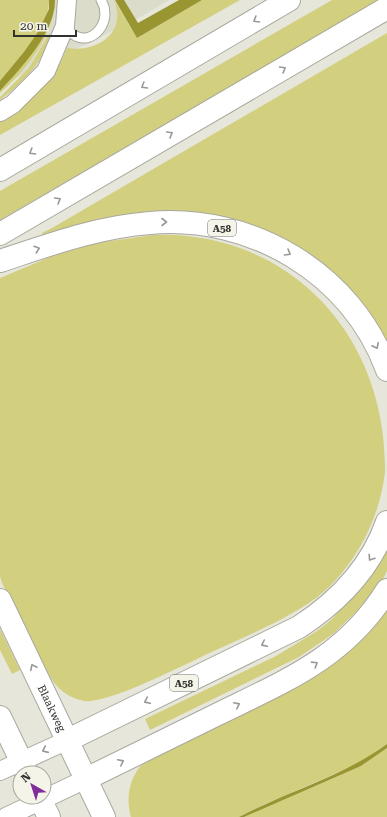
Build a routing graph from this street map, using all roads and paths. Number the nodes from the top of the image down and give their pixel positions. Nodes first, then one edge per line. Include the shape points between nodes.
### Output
1 (67, 0) edge
2 (101, 0) edge
3 (290, 0) edge
4 (387, 8) edge
5 (65, 26) junction
6 (0, 112) edge
7 (0, 170) edge
8 (0, 234) edge
9 (0, 261) edge
10 (387, 370) edge
11 (387, 522) edge
12 (387, 590) edge
13 (0, 600) edge
14 (0, 717) edge
15 (68, 740) junction
16 (23, 765) edge
17 (27, 765) edge
18 (12, 770) edge
19 (0, 772) edge
20 (86, 779) junction
21 (52, 799) edge
22 (42, 805) edge
23 (6, 817) edge
24 (104, 817) edge

1 - 5 street
2 - 5 lane via 106,17 99,31 78,38
3 -> 7 main road
8 -> 4 main road
5 - 6 street via 46,70 13,104
9 -> 10 main road, A58 via 80,235 150,222 187,223 250,235 303,262 332,286 353,309 370,334
11 -> 15 main road, A58 via 374,553 357,578 316,616 299,627
20 -> 12 main road via 319,662 351,636 370,615
15 -> 13 main road, Blaakweg
14 - 16 main road
15 -> 17 street
15 - 20 main road, Blaakweg
18 - 19 street
20 - 21 street
20 - 24 main road, Blaakweg
22 - 23 street

